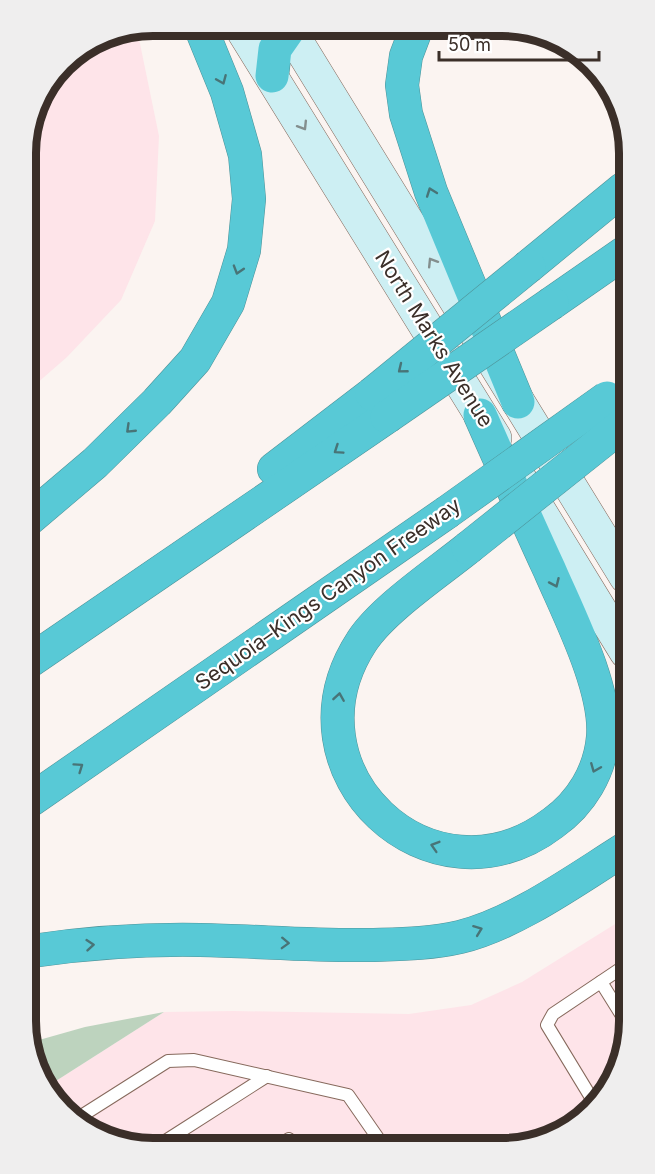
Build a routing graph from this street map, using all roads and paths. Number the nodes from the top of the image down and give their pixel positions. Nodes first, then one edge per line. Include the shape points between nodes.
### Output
1 (204, 36) edge
2 (246, 36) edge
3 (283, 36) edge
4 (294, 36) edge
5 (414, 36) edge
6 (272, 76) junction
7 (619, 192) edge
8 (619, 256) edge
9 (518, 402) junction
10 (619, 402) edge
11 (379, 405) junction
12 (480, 415) junction
13 (36, 513) edge
14 (619, 566) edge
15 (619, 639) edge
16 (36, 653) edge
17 (36, 657) edge
18 (36, 797) edge
19 (619, 852) edge
20 (36, 951) edge
21 (619, 970) edge
22 (601, 982) junction
23 (619, 1011) edge
24 (267, 1076) junction
25 (591, 1097) edge
26 (83, 1115) edge
27 (170, 1138) edge
28 (377, 1138) edge

1 -> 13 highway via 227,92 245,155 249,199 244,250 228,303 195,360 157,402 95,463
2 - 6 main road, North Marks Avenue
3 - 6 highway via 275,49
9 -> 4 main road, North Marks Avenue
9 -> 5 highway via 431,192 406,114 402,86
6 -> 12 main road, North Marks Avenue
7 -> 11 highway, bridge via 529,266
8 - 11 highway, bridge via 552,303
9 - 14 main road, North Marks Avenue
12 -> 10 highway, bridge via 582,645 601,703 603,736 586,791 565,814 539,834 512,845 464,851 413,839 370,806 354,784 336,723 338,693 346,669 362,640 380,619 468,548
18 -> 10 highway, Sequoia–Kings Canyon Freeway, bridge via 446,513
11 - 16 highway
11 -> 17 highway
12 - 15 main road, North Marks Avenue
20 -> 19 highway via 136,941 388,945 460,937 507,919 554,894
21 - 22 lane
22 - 23 lane
22 - 25 lane via 553,1014 547,1025
24 - 26 lane via 194,1060 168,1061
24 - 27 lane
24 - 28 lane via 347,1100

